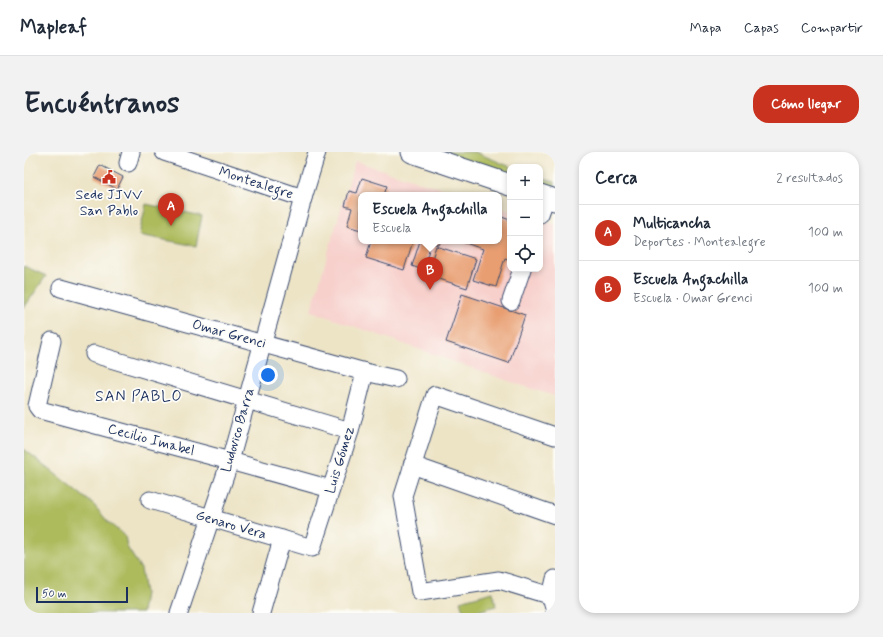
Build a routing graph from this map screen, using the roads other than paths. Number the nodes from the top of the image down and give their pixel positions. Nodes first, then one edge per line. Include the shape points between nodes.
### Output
1 (164, 152) edge
2 (317, 152) edge
3 (418, 153) edge
4 (507, 184) edge
5 (303, 198) junction
6 (521, 272) edge
7 (62, 288) dead end
8 (511, 301) dead end
9 (52, 341) dead end
10 (262, 343) junction
11 (94, 354) dead end
12 (365, 372) junction
13 (396, 379) dead end
14 (247, 400) junction
15 (350, 431) junction
16 (555, 436) edge
17 (230, 460) junction
18 (412, 466) junction
19 (331, 489) junction
20 (150, 500) dead end
21 (555, 515) edge
22 (211, 519) junction
23 (282, 539) junction
24 (312, 548) joint
25 (555, 579) edge
26 (553, 603) edge
27 (179, 613) edge
28 (261, 613) edge

1 - 5 street, Montealegre
2 - 5 street, Ludovico Barra
3 - 4 main road
5 - 10 street, Ludovico Barra
6 - 8 street
7 - 10 street, Omar Grenci
9 - 17 street, Cecilio Imabel via 37,406 40,410
10 - 12 street, Omar Grenci
10 - 14 street, Ludovico Barra
11 - 14 street
12 - 13 street, Omar Grenci
12 - 15 street, Luis Gómez
14 - 15 street
14 - 17 street, Ludovico Barra
15 - 19 street, Luis Gómez
16 - 18 street via 435,395
17 - 19 street, Cecilio Imabel
17 - 22 street, Ludovico Barra
18 - 21 street
18 - 26 street via 403,496 420,592 499,580
19 - 24 street, Luis Gómez
20 - 22 street, Genaro Vera
22 - 23 street, Genaro Vera
22 - 27 street, Ludovico Barra
23 - 24 street, Genaro Vera
23 - 28 street
25 - 26 street

